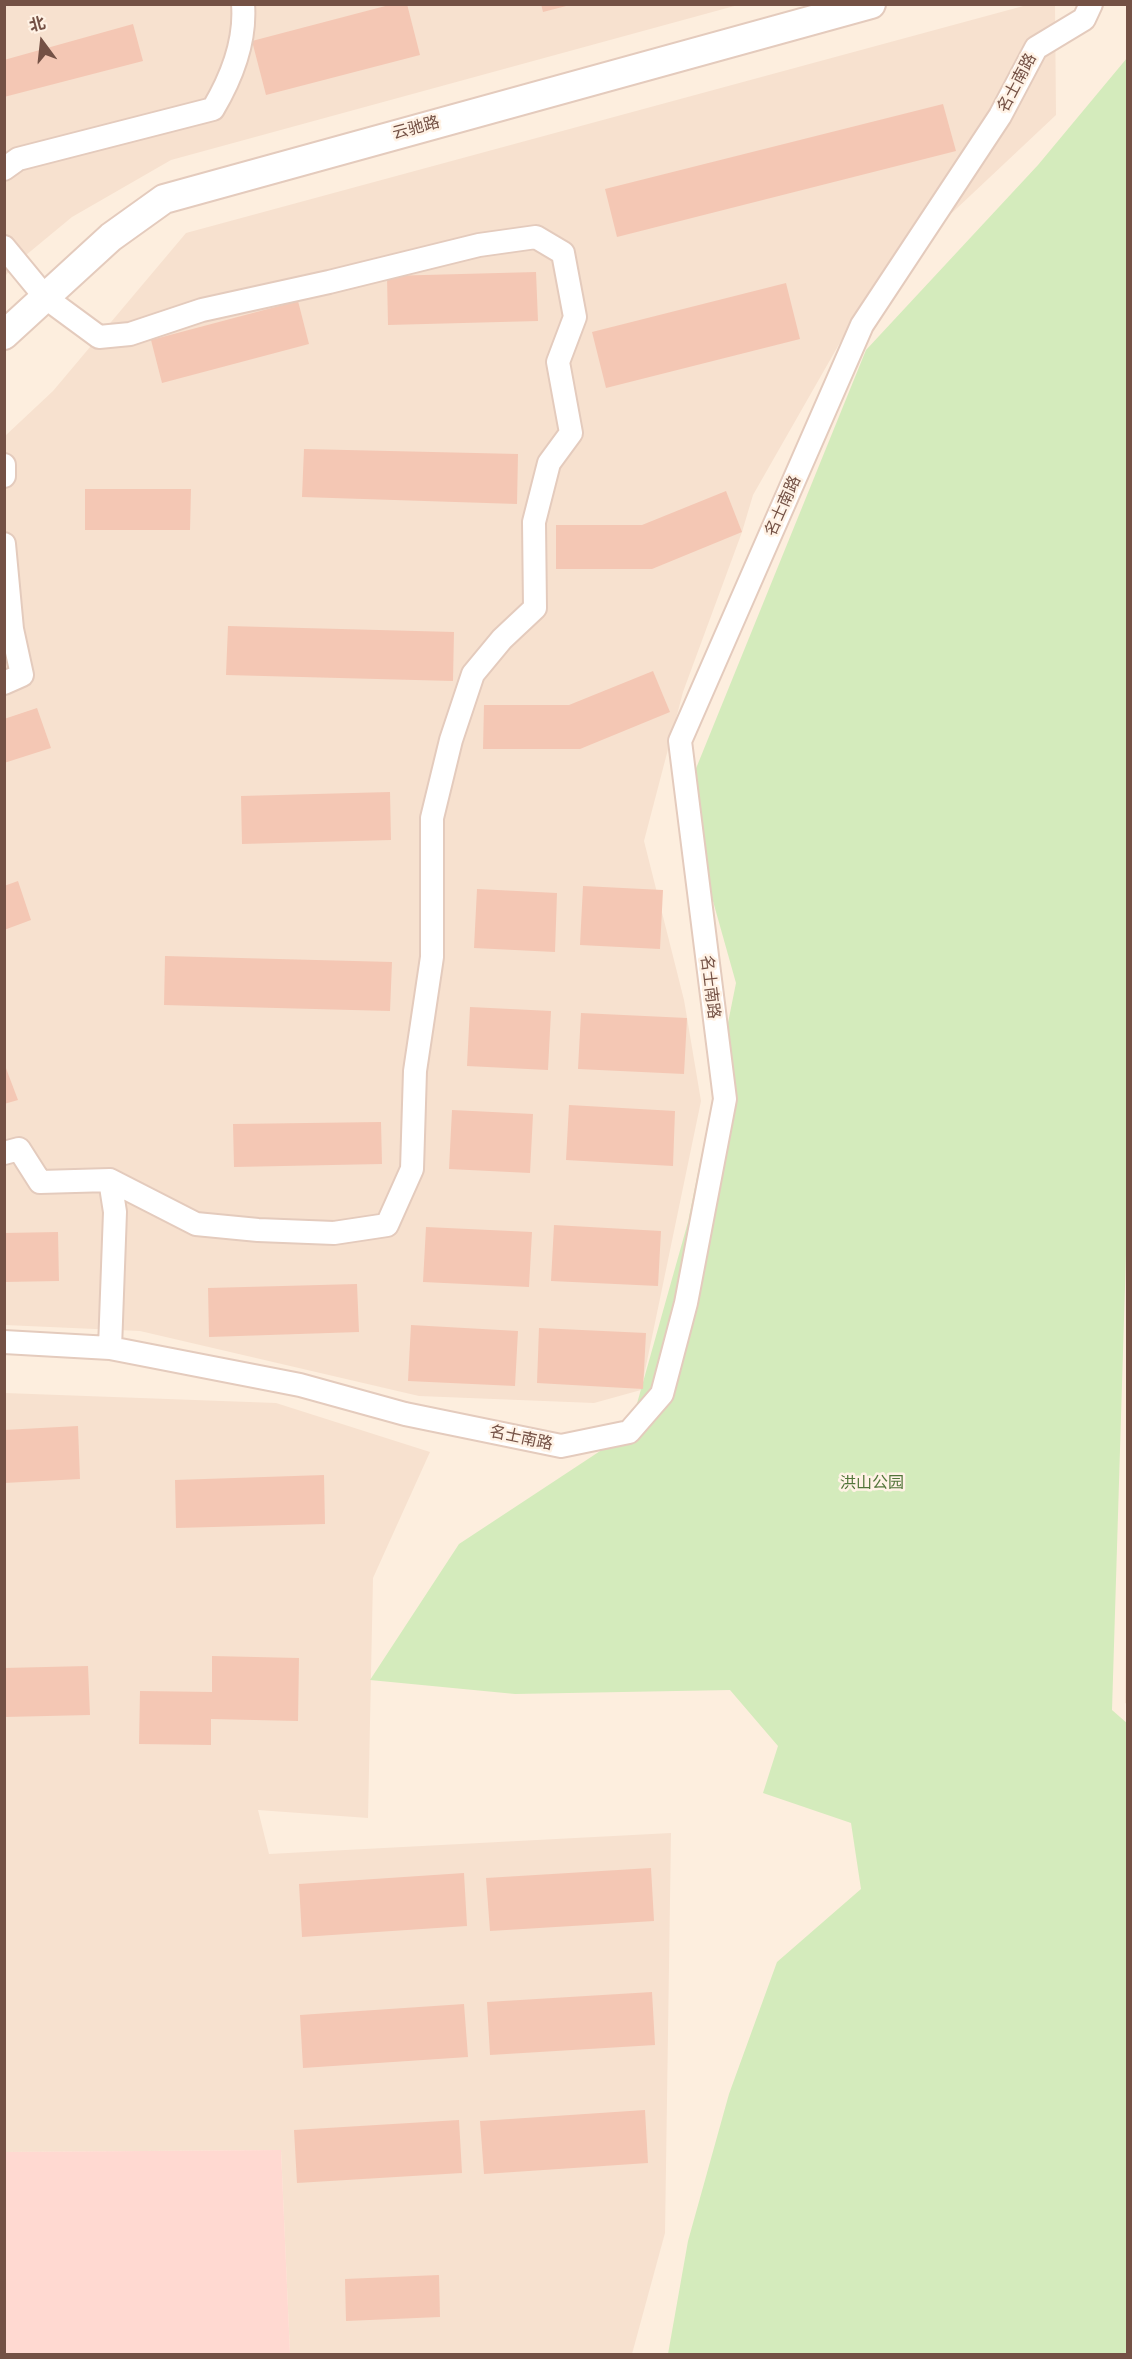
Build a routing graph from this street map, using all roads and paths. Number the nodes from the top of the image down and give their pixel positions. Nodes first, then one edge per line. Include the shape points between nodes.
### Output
1 (243, 4) edge
2 (871, 4) edge
3 (1091, 4) edge
4 (4, 169) edge
5 (4, 248) edge
6 (46, 298) junction
7 (4, 336) edge
8 (4, 465) edge
9 (4, 476) edge
10 (4, 544) edge
11 (4, 683) edge
12 (4, 1153) edge
13 (110, 1180) junction
14 (4, 1342) edge
15 (110, 1348) junction

1 - 4 street via 245,26 229,82 213,109 18,159
2 - 6 street, 云驰路 via 164,199 111,237
3 - 15 street, 名士南路 via 1084,19 1036,48 1000,116 862,325 680,741 725,1099 686,1303 662,1394 629,1432 561,1446 405,1414 300,1385
5 - 6 street
6 - 7 street, 云驰路
6 - 13 street via 99,337 130,334 202,310 478,245 536,237 563,253 574,317 558,362 571,433 549,463 534,522 535,608 473,674 451,740 432,818 432,957 415,1071 412,1169 387,1225 334,1233 196,1224
8 - 9 street
10 - 11 street via 12,629 22,675
12 - 13 street via 19,1149 40,1182
13 - 15 street via 115,1212
14 - 15 street, 名士南路

